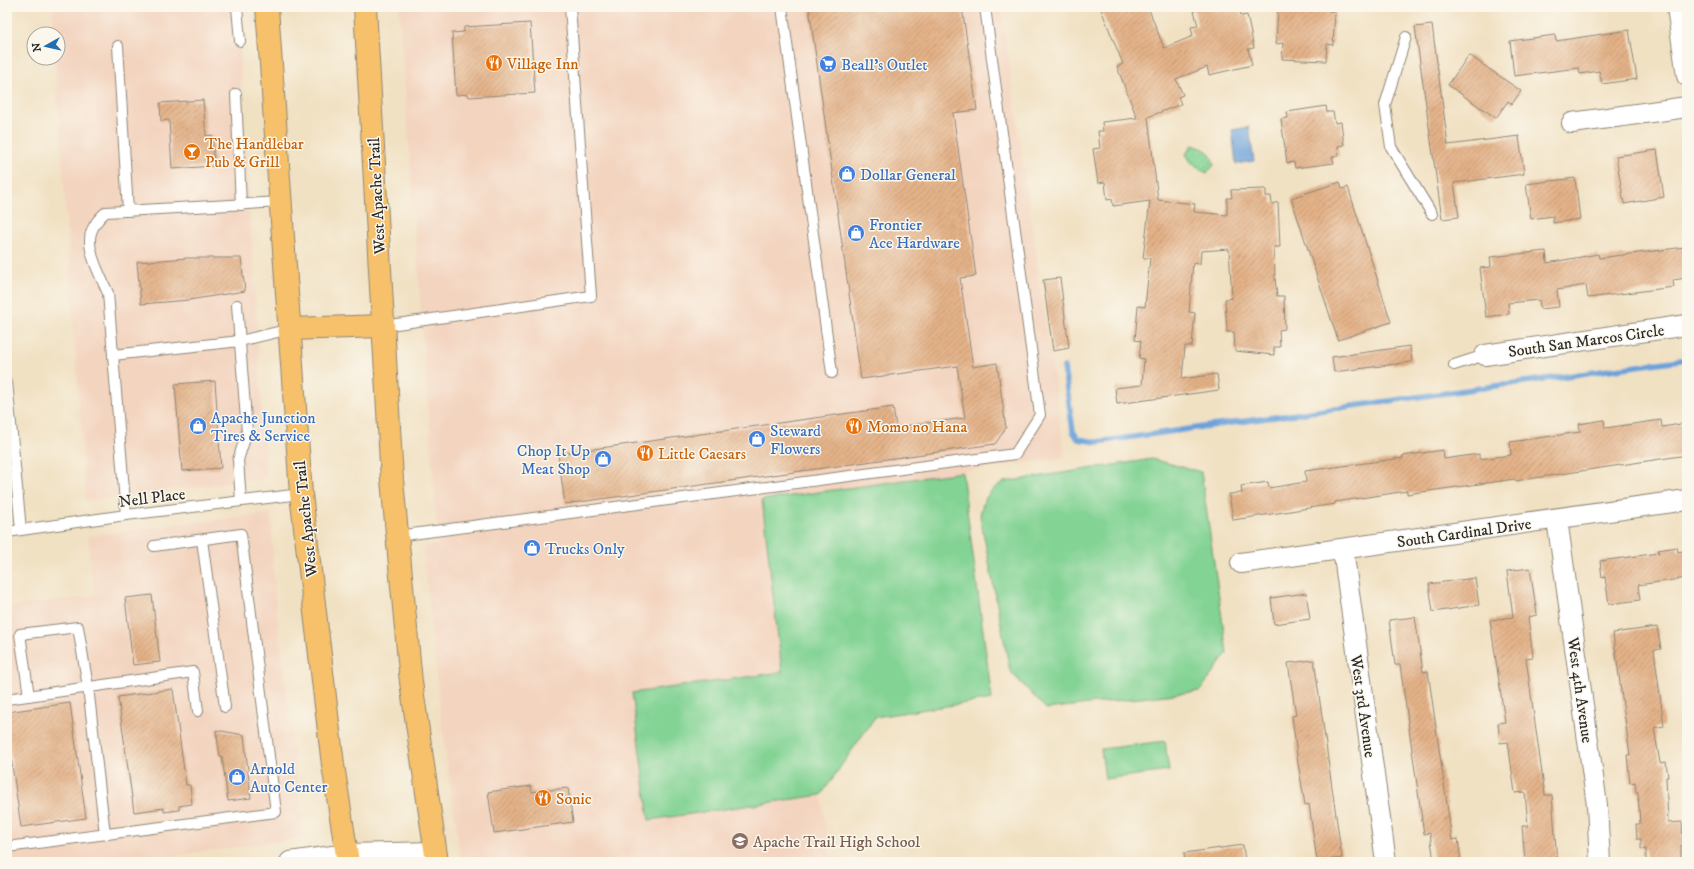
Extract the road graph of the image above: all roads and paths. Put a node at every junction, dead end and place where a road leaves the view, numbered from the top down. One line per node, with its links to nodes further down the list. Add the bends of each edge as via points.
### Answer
1 (238, 7): 9 (lane)
2 (267, 7): 15 (main road, West Apache Trail)
3 (365, 7): 21 (main road, West Apache Trail)
4 (570, 7): 21 (lane, via 591,296)
5 (782, 7): 27 (lane)
6 (985, 7): 36 (lane, via 1040,415 1015,454)
7 (1677, 7): 11 (street)
8 (1406, 37): 18 (lane, via 1385,105 1391,147)
9 (240, 41)
10 (118, 46): 17 (lane)
11 (1687, 76)
12 (236, 94): 16 (lane)
13 (1687, 107): 14 (street)
14 (1572, 123)
15 (281, 202): 16 (lane); 22 (main road, West Apache Trail)
16 (241, 205): 17 (lane)
17 (128, 211): 24 (lane, via 106,212 91,231 90,239 95,263 108,293)
18 (1432, 214)
19 (237, 305): 23 (lane)
20 (1687, 325): 25 (street, South San Marcos Circle)
21 (383, 326): 22 (main road); 36 (main road, West Apache Trail, via 389,448)
22 (290, 329): 23 (lane); 29 (main road, West Apache Trail)
23 (240, 341): 24 (lane); 31 (lane, via 247,432 238,460)
24 (113, 355): 32 (lane)
25 (1485, 355): 26 (lane)
26 (1454, 365)
27 (832, 373)
28 (7, 382): 34 (lane)
29 (301, 494): 31 (lane, Nell Place); 49 (main road, West Apache Trail, via 333,765)
30 (1687, 500): 33 (street, South Cardinal Drive)
31 (241, 501): 32 (lane, Nell Place)
32 (126, 515): 34 (lane, Nell Place)
33 (1557, 519): 39 (street, South Cardinal Drive); 52 (street, West 4th Avenue, via 1597,805)
34 (21, 530): 35 (lane, Nell Place)
35 (7, 532)
36 (397, 536): 48 (main road, West Apache Trail, via 411,682)
37 (202, 540): 38 (lane); 44 (lane); 46 (lane, via 241,534 276,812)
38 (154, 546)
39 (1343, 549): 40 (street, South Cardinal Drive); 51 (street, West 3rd Avenue)
40 (1241, 563)
41 (88, 687): 42 (lane); 42 (lane, via 78,627 20,634); 45 (lane, via 193,672); 46 (lane)
42 (29, 696): 43 (lane)
43 (7, 699)
44 (225, 707)
45 (198, 711)
46 (105, 834): 47 (lane)
47 (7, 847)
48 (436, 857): 49 (street)
49 (347, 858): 50 (street)
50 (290, 862)
51 (1386, 862)
52 (1600, 862)

